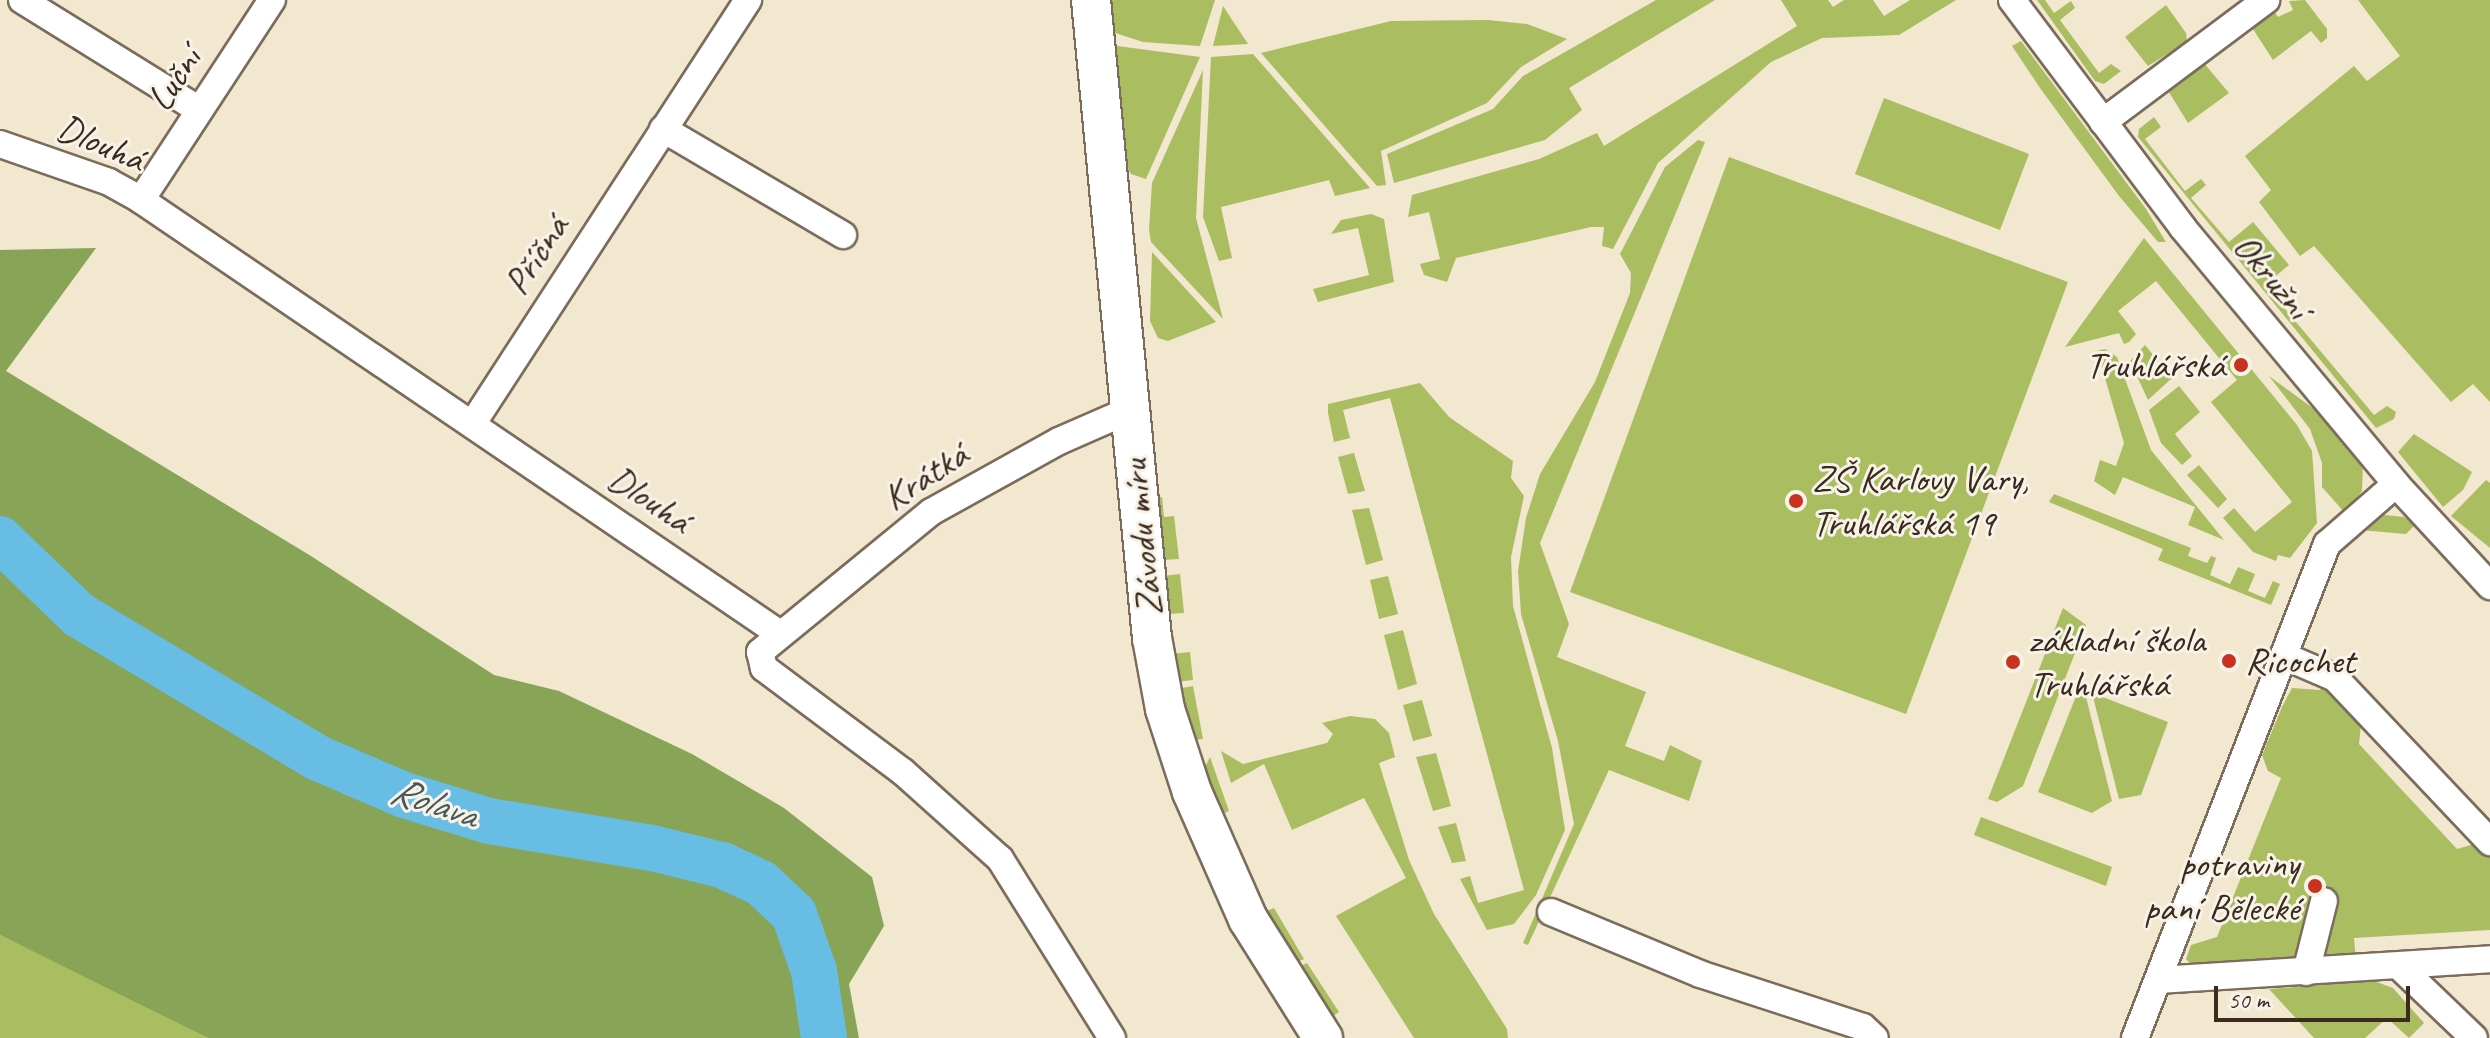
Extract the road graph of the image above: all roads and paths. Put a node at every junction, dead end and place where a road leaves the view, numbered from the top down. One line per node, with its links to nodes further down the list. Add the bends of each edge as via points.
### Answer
1 (22, 0): 7 (street)
2 (272, 0): 7 (street, Luční)
3 (748, 0): 9 (street, Příčná)
4 (1091, 0): 13 (main road, Závodu míru)
5 (2012, 0): 8 (street, Okružní)
6 (2266, 0): 8 (street)
7 (198, 109): 11 (street, Luční)
8 (2103, 122): 15 (street, Okružní, via 2183,228)
9 (663, 129): 12 (street); 14 (street, Příčná)
10 (0, 144): 11 (street, Dlouhá, via 109,182)
11 (141, 200): 14 (street, Dlouhá)
12 (843, 235)
13 (1130, 410): 17 (street, Krátká, via 1059,441 931,512); 27 (main road, Závodu míru, via 1152,638 1173,737 1248,919)
14 (473, 423): 17 (street, Dlouhá)
15 (2396, 484): 16 (street, Okružní); 18 (street, via 2327,544)
16 (2490, 586)
17 (780, 634): 26 (street, via 760,652 764,668 903,772 1000,859)
18 (2284, 656): 19 (street, via 2335,678); 25 (street)
19 (2490, 842)
20 (2324, 901): 24 (street)
21 (1551, 912): 28 (street, via 1700,974 1863,1027)
22 (2490, 959): 23 (street)
23 (2401, 968): 24 (street); 30 (street)
24 (2306, 972): 25 (street)
25 (2159, 980): 29 (street)
26 (1112, 1038)
27 (1323, 1038)
28 (1875, 1038)
29 (2135, 1038)
30 (2474, 1038)

